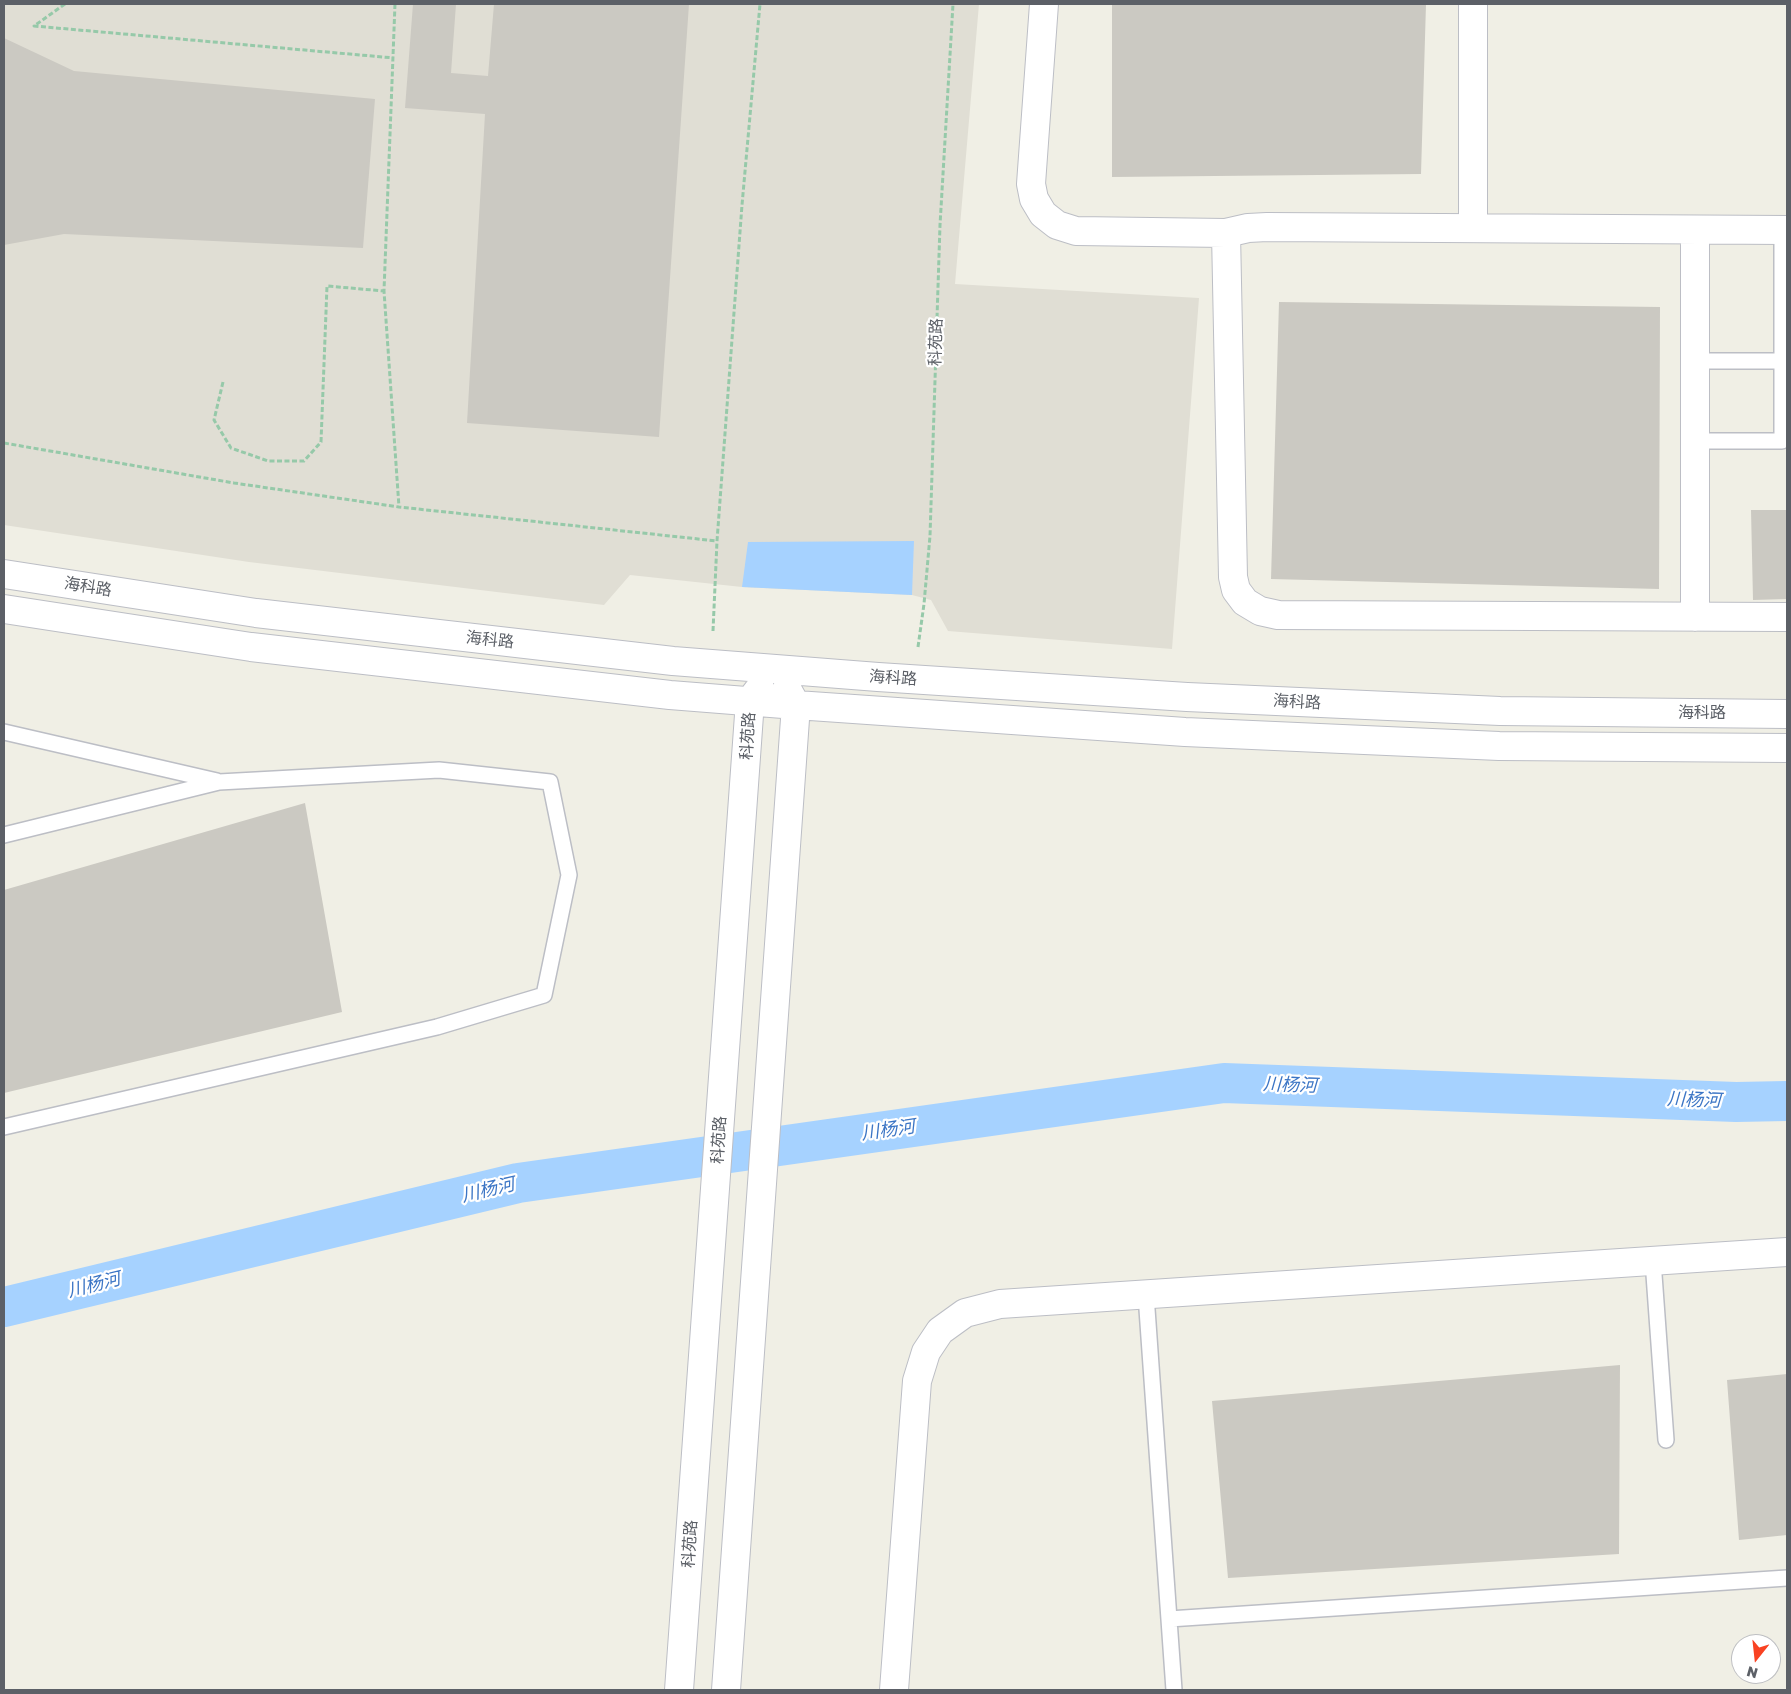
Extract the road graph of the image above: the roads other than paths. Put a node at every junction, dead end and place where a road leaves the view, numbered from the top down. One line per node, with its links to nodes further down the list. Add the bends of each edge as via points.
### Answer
1 (1044, 4): 6 (street, via 1031,184 1034,199 1043,214 1057,225 1076,230)
2 (1474, 4): 3 (street)
3 (1473, 228): 4 (street); 6 (street, via 1267,227)
4 (1695, 230): 5 (street); 7 (street)
5 (1785, 230): 8 (lane)
6 (1226, 233): 12 (street, via 1233,577 1236,590 1245,602 1260,611 1278,615)
7 (1695, 361): 8 (lane); 9 (street)
8 (1782, 361): 9 (lane, via 1782,441)
9 (1695, 441): 12 (street)
10 (4, 574): 14 (street, 海科路, via 256,613)
11 (4, 609): 15 (street, via 251,647)
12 (1695, 617): 13 (street)
13 (1787, 617)
14 (774, 668): 15 (street, 科苑路); 16 (street); 17 (street, 海科路, via 1187,697 1500,712)
15 (750, 702): 16 (street); 29 (street, 科苑路)
16 (796, 705): 19 (street, via 1185,732 1470,745); 30 (street)
17 (1787, 714)
18 (4, 732): 20 (lane)
19 (1787, 748)
20 (219, 782): 21 (lane); 22 (lane, via 439,770 550,782 569,875 544,995 437,1027)
21 (4, 835)
22 (4, 1126)
23 (1787, 1252): 24 (street)
24 (1653, 1261): 25 (street); 26 (lane)
25 (1146, 1295): 28 (lane); 31 (street, via 1000,1304 965,1313 940,1330 926,1352 917,1381)
26 (1666, 1440)
27 (1787, 1578): 28 (lane)
28 (1169, 1619): 32 (lane)
29 (679, 1690)
30 (726, 1690)
31 (894, 1690)
32 (1174, 1690)

